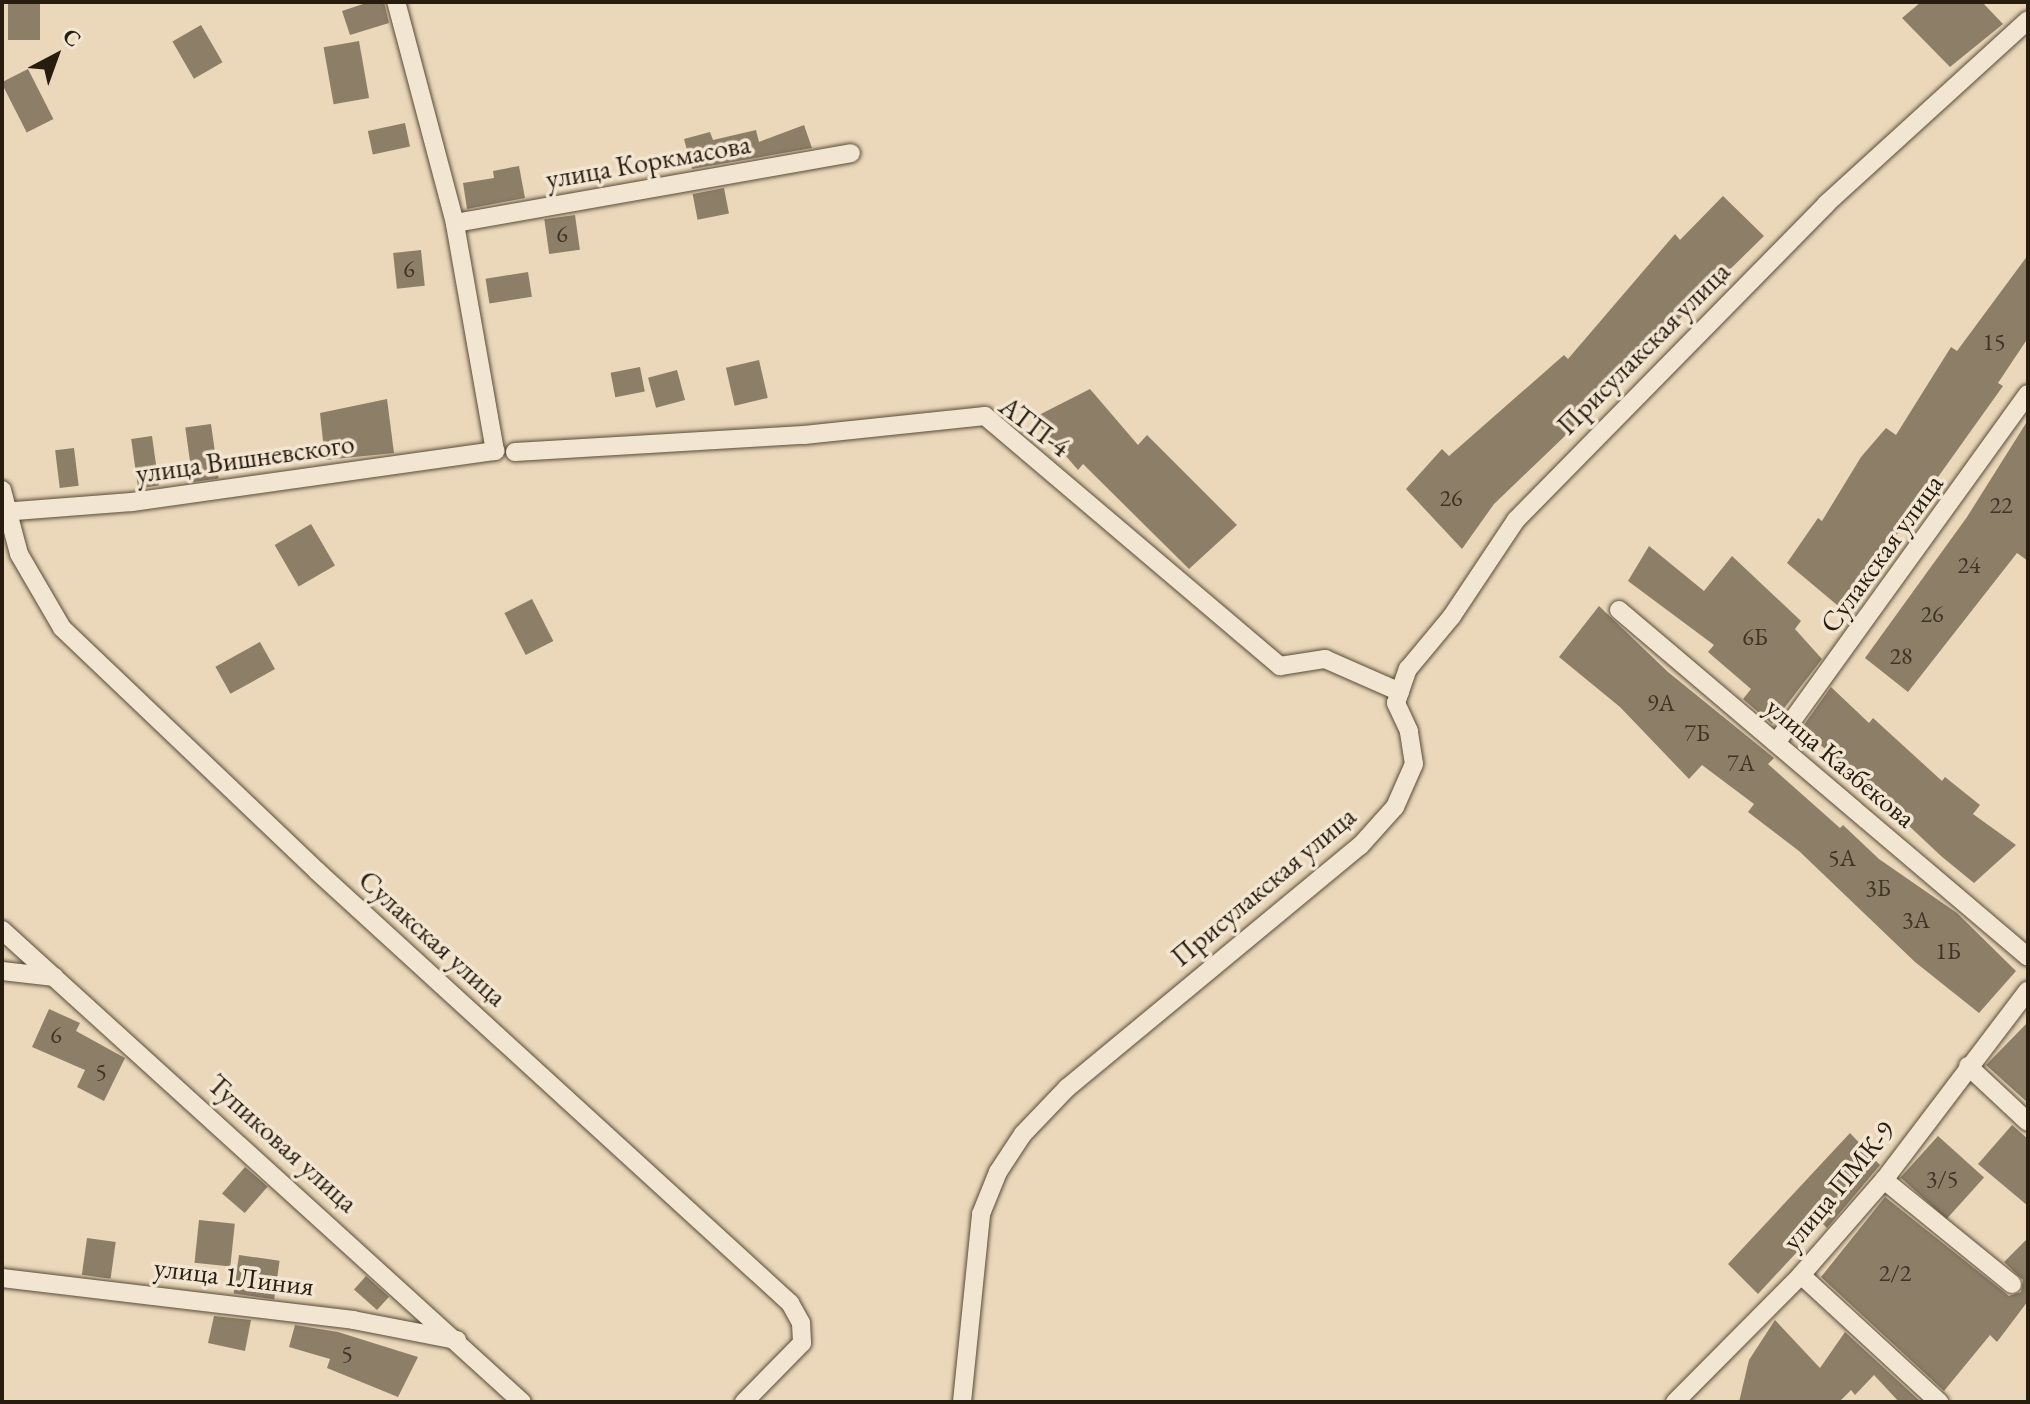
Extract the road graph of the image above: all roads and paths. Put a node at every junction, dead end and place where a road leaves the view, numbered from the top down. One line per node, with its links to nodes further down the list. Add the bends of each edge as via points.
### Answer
1 (396, 2): 4 (street)
2 (2028, 20): 10 (street, Присулакская улица, via 1826,204 1516,520 1452,616 1408,669)
3 (851, 153): 4 (street, улица Коркмасова)
4 (455, 223): 8 (street, улица Вишневского, via 495,451 132,502)
5 (2028, 394): 11 (street, Сулакская улица)
6 (515, 452): 10 (street, АТП-4, via 804,435 985,416 1280,666 1325,659)
7 (2, 490): 8 (street, Сулакская улица)
8 (4, 512): 25 (street, Сулакская улица, via 19,554 62,628 317,871 790,1303 801,1323 802,1343)
9 (1619, 610): 11 (street, улица Казбекова)
10 (1400, 692): 26 (street, Присулакская улица, via 1396,703 1409,731 1414,764 1395,807 1360,846 1067,1088 1023,1134 998,1172 981,1214)
11 (1776, 743): 13 (street, улица Казбекова)
12 (2, 930): 15 (street, Тупиковая улица)
13 (2028, 957)
14 (2, 971): 15 (street)
15 (55, 977): 23 (street, Тупиковая улица)
16 (2028, 990): 17 (street, улица ПМК-9)
17 (1968, 1066): 18 (street); 19 (street, улица ПМК-9)
18 (2028, 1122)
19 (1884, 1180): 20 (street, улица ПМК-9); 22 (street)
20 (1801, 1275): 27 (street, улица ПМК-9); 28 (street)
21 (2, 1278): 23 (street, улица 1Линия, via 338,1318)
22 (2012, 1284)
23 (457, 1340): 24 (street, Тупиковая улица)
24 (522, 1402)
25 (744, 1402)
26 (962, 1402)
27 (1675, 1402)
28 (1939, 1402)

